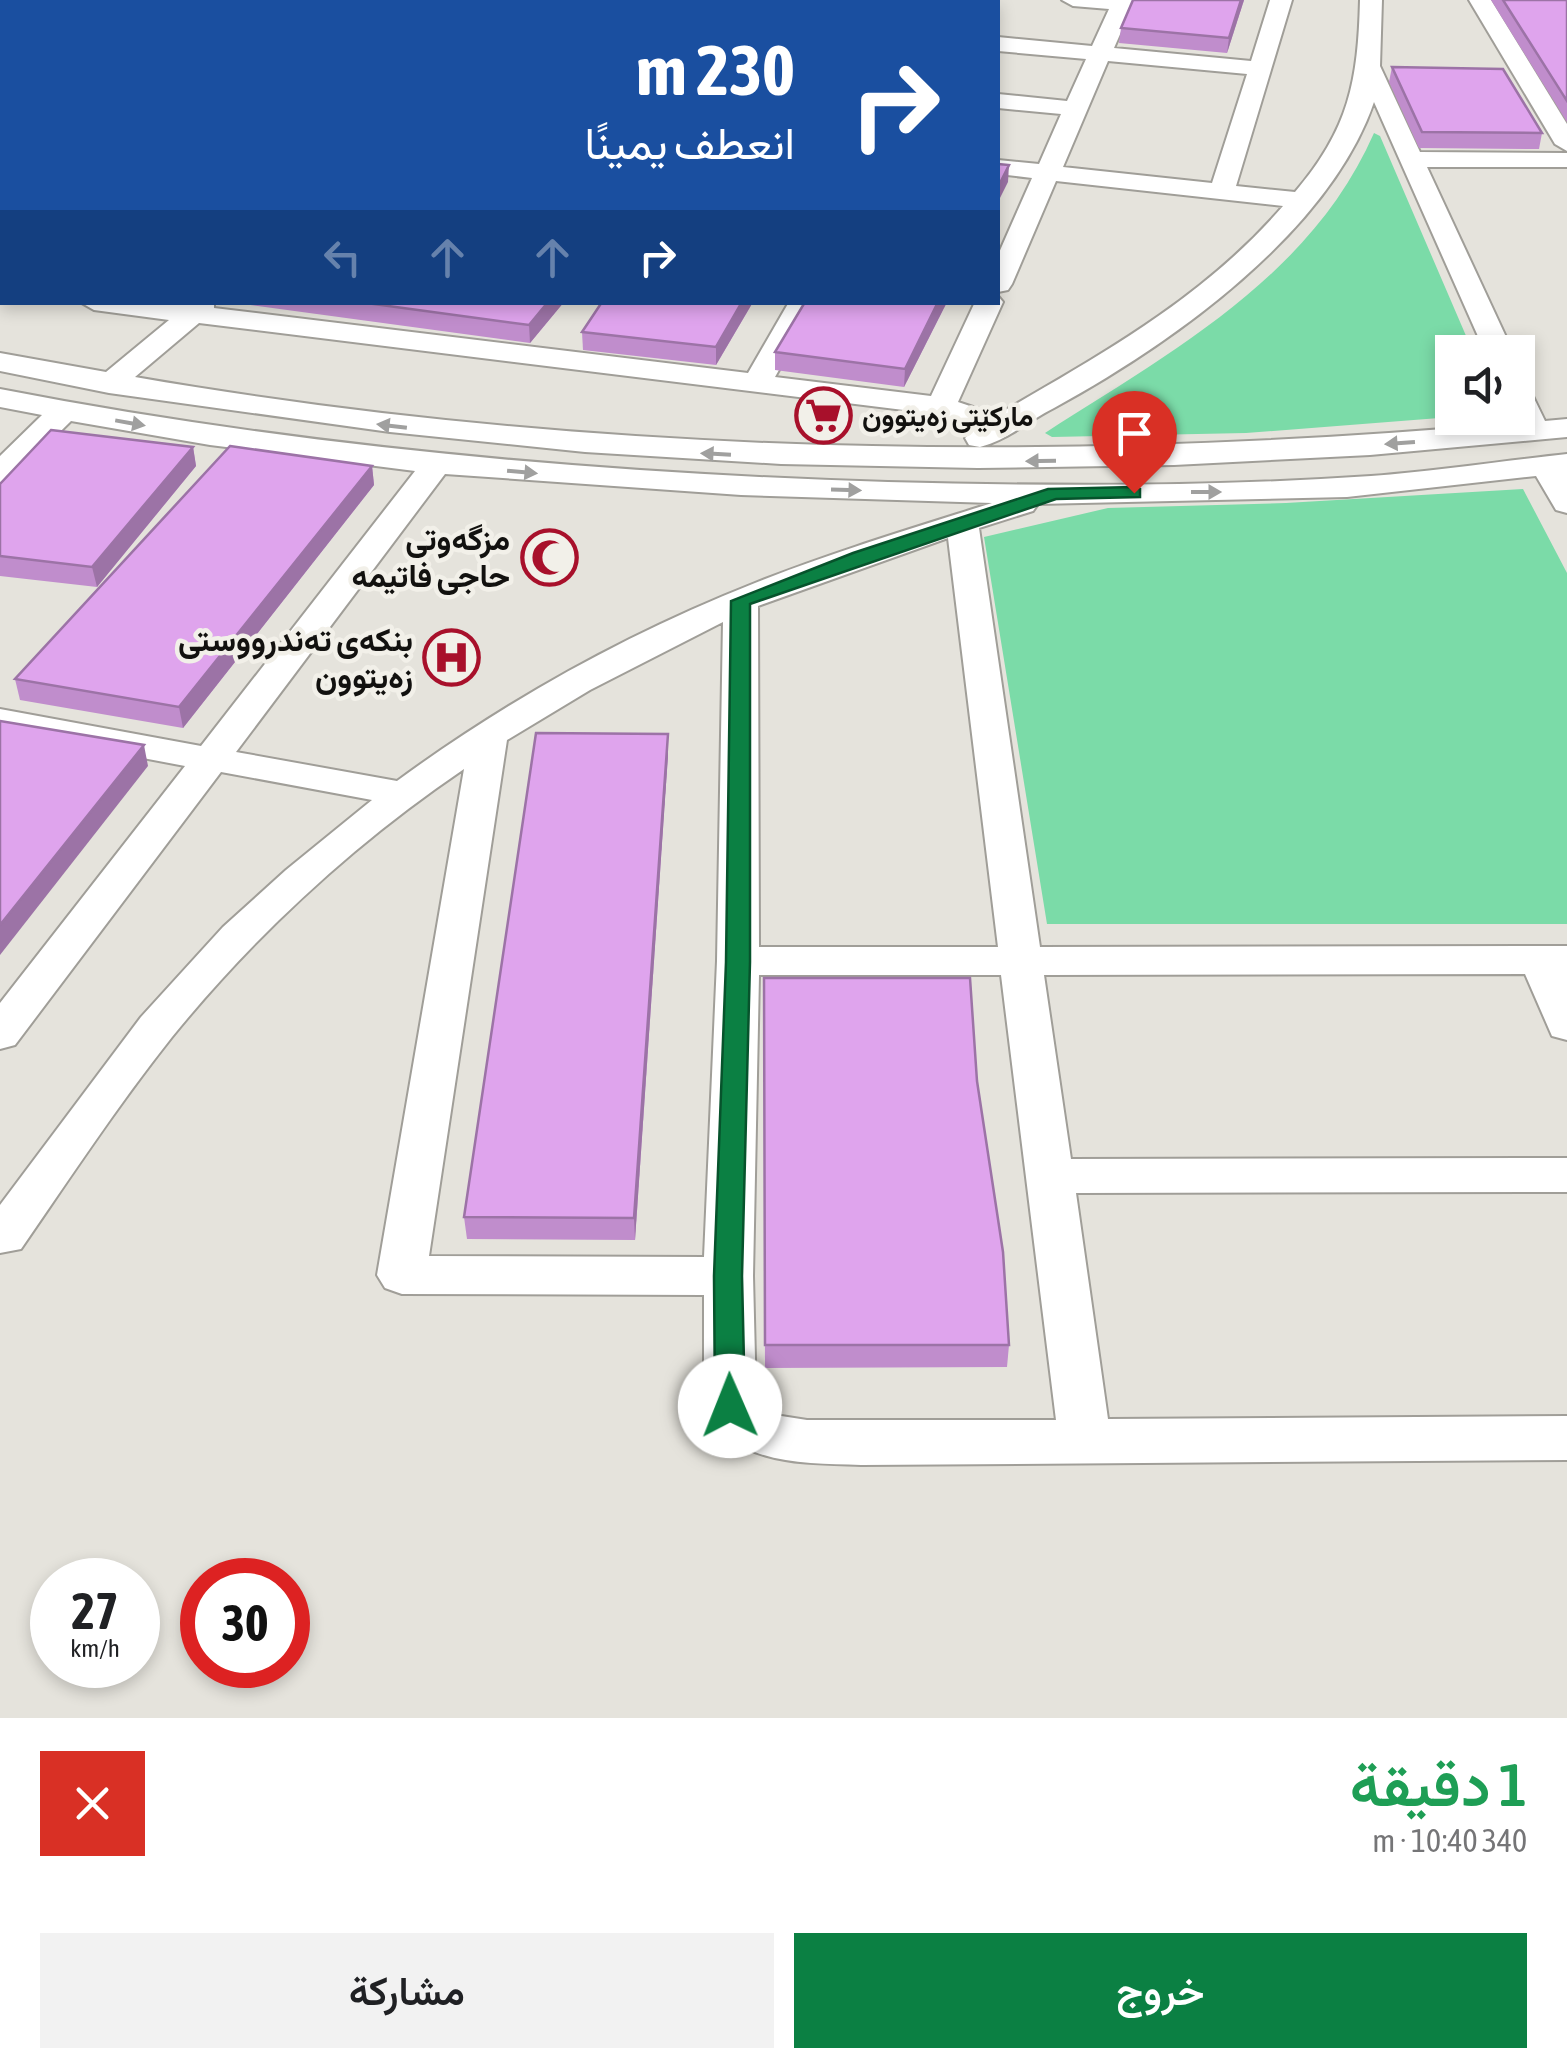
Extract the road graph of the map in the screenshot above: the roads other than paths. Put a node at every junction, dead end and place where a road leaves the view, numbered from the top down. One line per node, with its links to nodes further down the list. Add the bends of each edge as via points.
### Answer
1 (1073, 0): 5 (street)
2 (1281, 0): 9 (street)
3 (1372, 0): 8 (street)
4 (1480, 0): 12 (street)
5 (1123, 2): 7 (street)
6 (1000, 44): 7 (street)
7 (1102, 53): 9 (street); 11 (street)
8 (1370, 68): 13 (street); 18 (street, via 1358,113)
9 (1262, 69): 17 (street)
10 (1000, 101): 11 (street)
11 (1078, 109): 16 (street)
12 (1567, 144)
13 (1411, 159): 14 (street); 25 (street)
14 (1567, 160)
15 (1000, 167): 16 (street)
16 (1050, 172): 17 (street); 19 (street)
17 (1222, 190): 18 (street)
18 (1302, 201): 33 (street, via 1171,321)
19 (1000, 280)
20 (139, 305): 23 (street)
21 (801, 305): 29 (street)
22 (988, 305): 31 (street)
23 (199, 309): 27 (street); 28 (street)
24 (585, 332): 27 (street)
25 (1491, 335)
26 (0, 362): 28 (street)
27 (563, 362): 29 (street)
28 (109, 384): 39 (street, one-way to 28, via 592,446 361,422)
29 (756, 386): 31 (street)
30 (0, 398): 32 (street)
31 (940, 406): 33 (street)
32 (64, 412): 37 (street, one-way to 37); 43 (street)
33 (1000, 426): 39 (street)
34 (1567, 428): 35 (street)
35 (1535, 431)
36 (1489, 435): 38 (street, one-way to 38)
37 (240, 441): 41 (street); 42 (street)
38 (1330, 449): 39 (street, one-way to 39); 44 (street)
39 (948, 460)
40 (1557, 464): 44 (street); 46 (street)
41 (436, 466): 45 (street, one-way to 45, via 722,486); 51 (street)
42 (213, 470)
43 (0, 473)
44 (1351, 487): 45 (street, one-way to 44)
45 (1054, 493): 47 (street)
46 (1567, 503)
47 (962, 524): 48 (street); 53 (street)
48 (740, 601): 50 (street, via 557,692); 55 (street)
49 (4, 704): 51 (street)
50 (489, 734): 52 (street); 61 (street, via 402,1275)
51 (210, 759): 52 (street); 57 (street)
52 (402, 794): 60 (street, via 262,913 180,1000)
53 (1020, 960): 54 (street); 55 (street); 59 (street)
54 (1554, 960): 56 (street)
55 (738, 962): 61 (street)
56 (1567, 1026)
57 (0, 1034)
58 (1567, 1175): 59 (street)
59 (1049, 1176): 63 (street)
60 (4, 1236)
61 (728, 1276): 63 (street, via 730,1406 753,1430 861,1444)
62 (1567, 1438): 63 (street)
63 (1085, 1440)

